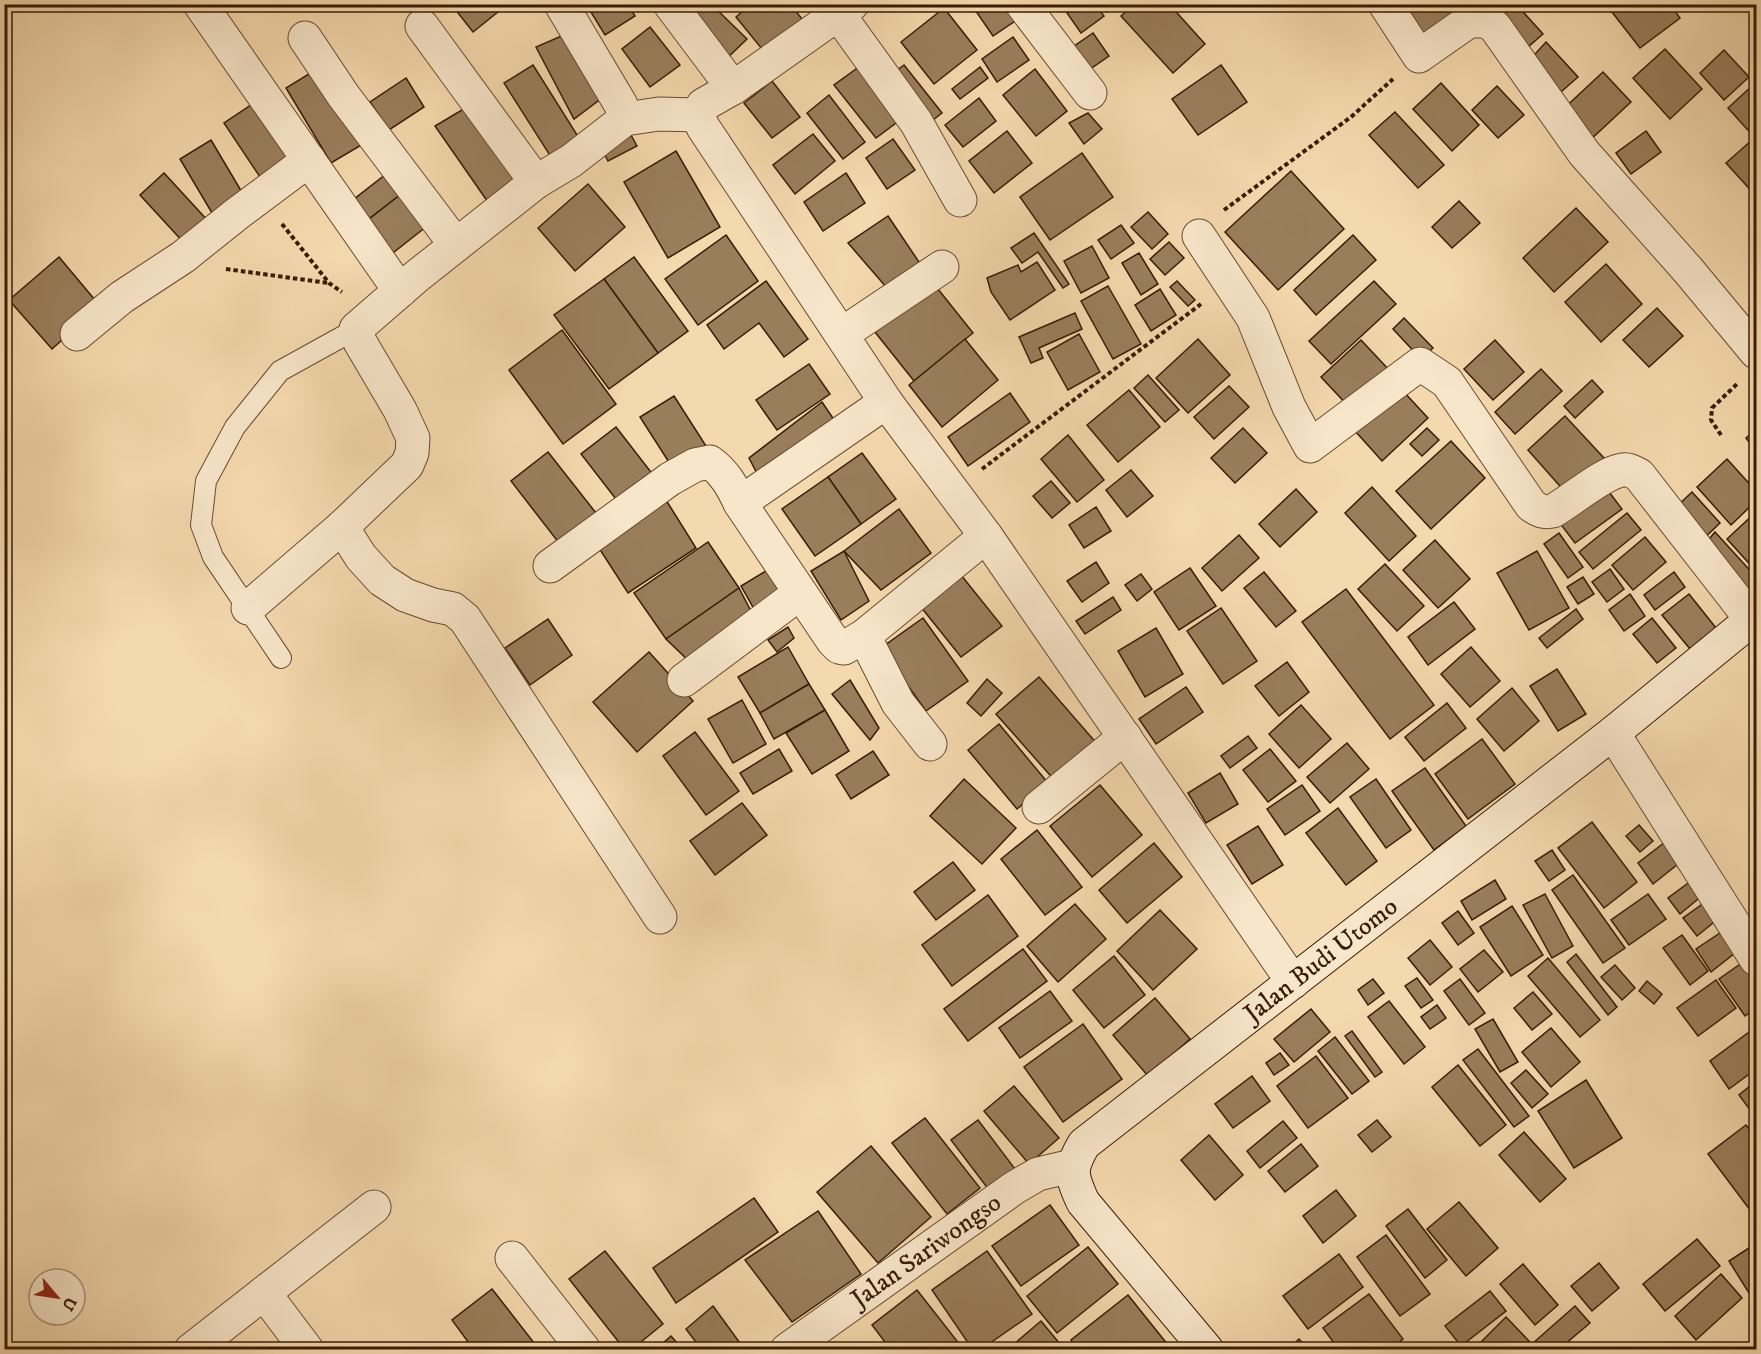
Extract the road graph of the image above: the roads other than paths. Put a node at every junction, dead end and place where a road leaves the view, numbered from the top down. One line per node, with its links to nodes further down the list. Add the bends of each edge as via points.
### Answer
1 (200, 4): 13 (street)
2 (561, 4): 12 (street, via 621,105)
3 (670, 4): 9 (street)
4 (1022, 4): 10 (street)
5 (1385, 4): 23 (street, via 1419,56 1469,21 1486,21 1495,27 1584,153 1688,270)
6 (840, 8): 9 (street); 15 (street, via 916,122)
7 (422, 26): 14 (street)
8 (305, 39): 17 (street)
9 (733, 88): 11 (street, via 703,105)
10 (1090, 93)
11 (698, 115): 12 (street, via 659,114); 22 (street)
12 (625, 119): 14 (street)
13 (309, 160): 19 (street); 21 (street)
14 (536, 182): 17 (street)
15 (960, 200)
16 (1199, 236): 31 (street, via 1253,318 1289,408 1310,446 1420,364 1447,382 1531,505 1546,513 1553,511 1609,475 1631,470)
17 (456, 245): 19 (street)
18 (942, 267): 22 (street)
19 (400, 291): 20 (street)
20 (366, 321): 26 (street, via 360,342 400,410 413,438 412,453 407,465); 30 (lane, via 280,370 235,427 206,481 201,525 213,557)
21 (77, 334)
22 (842, 334): 24 (street)
23 (1749, 366)
24 (886, 402): 25 (street); 27 (street)
25 (740, 503): 28 (street, via 721,470 710,462 695,465); 29 (street)
26 (342, 527): 30 (street); 39 (street, via 382,580 405,595 453,609 465,619)
27 (986, 536): 32 (street); 36 (street)
28 (550, 566)
29 (800, 593): 32 (street, via 839,647); 34 (street)
30 (248, 608): 33 (lane)
31 (1754, 618): 35 (street, Jalan Budi Utomo)
32 (864, 636): 37 (street, via 898,703)
33 (281, 658)
34 (684, 680)
35 (1613, 733): 40 (street); 41 (street, Jalan Budi Utomo)
36 (1125, 737): 38 (street); 41 (street)
37 (930, 744)
38 (1039, 807)
39 (660, 917)
40 (1756, 959)
41 (1293, 981): 42 (street, Jalan Budi Utomo, via 1084,1144)
42 (1072, 1166): 49 (street, Jalan Sariwongso, via 1038,1174 1014,1188); 50 (street, via 1083,1202)
43 (374, 1207): 45 (street)
44 (512, 1258): 48 (street)
45 (264, 1293): 46 (street); 47 (street)
46 (191, 1350)
47 (307, 1350)
48 (584, 1350)
49 (787, 1350)
50 (1207, 1350)

